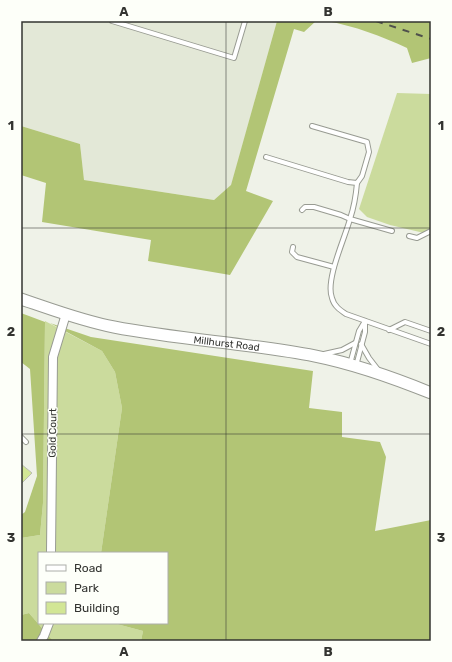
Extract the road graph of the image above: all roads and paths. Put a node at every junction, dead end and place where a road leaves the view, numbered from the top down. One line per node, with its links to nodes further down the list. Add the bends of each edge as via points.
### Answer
1 (112, 21): 2 (lane, via 234,58)
2 (245, 21)
3 (312, 126): 5 (lane, via 367,142 369,152 362,176)
4 (266, 157): 5 (lane, via 348,182)
5 (357, 182): 7 (lane)
6 (302, 210): 7 (lane, via 305,207 314,207)
7 (350, 219): 8 (lane); 12 (lane)
8 (392, 231)
9 (431, 231): 10 (lane, via 417,238)
10 (409, 236)
11 (293, 247): 12 (lane, via 292,252 296,257)
12 (334, 267): 15 (lane, via 330,287 331,298 346,314)
13 (21, 299): 14 (street, Millhurst Road)
14 (66, 314): 21 (street, Millhurst Road, via 113,327); 27 (street, Gold Court, via 53,357)
15 (366, 321): 16 (lane); 18 (lane); 19 (lane)
16 (389, 330): 17 (lane, via 405,322); 20 (lane)
17 (431, 331)
18 (355, 343): 21 (lane, via 342,350); 22 (lane)
19 (361, 344): 22 (lane); 23 (lane)
20 (431, 344)
21 (316, 356): 22 (street, Millhurst Road)
22 (352, 365): 23 (street, Millhurst Road)
23 (381, 374): 24 (street, Millhurst Road)
24 (431, 393)
25 (21, 436): 26 (lane)
26 (26, 442)
27 (51, 552)
28 (49, 624): 29 (street)
29 (41, 641)

